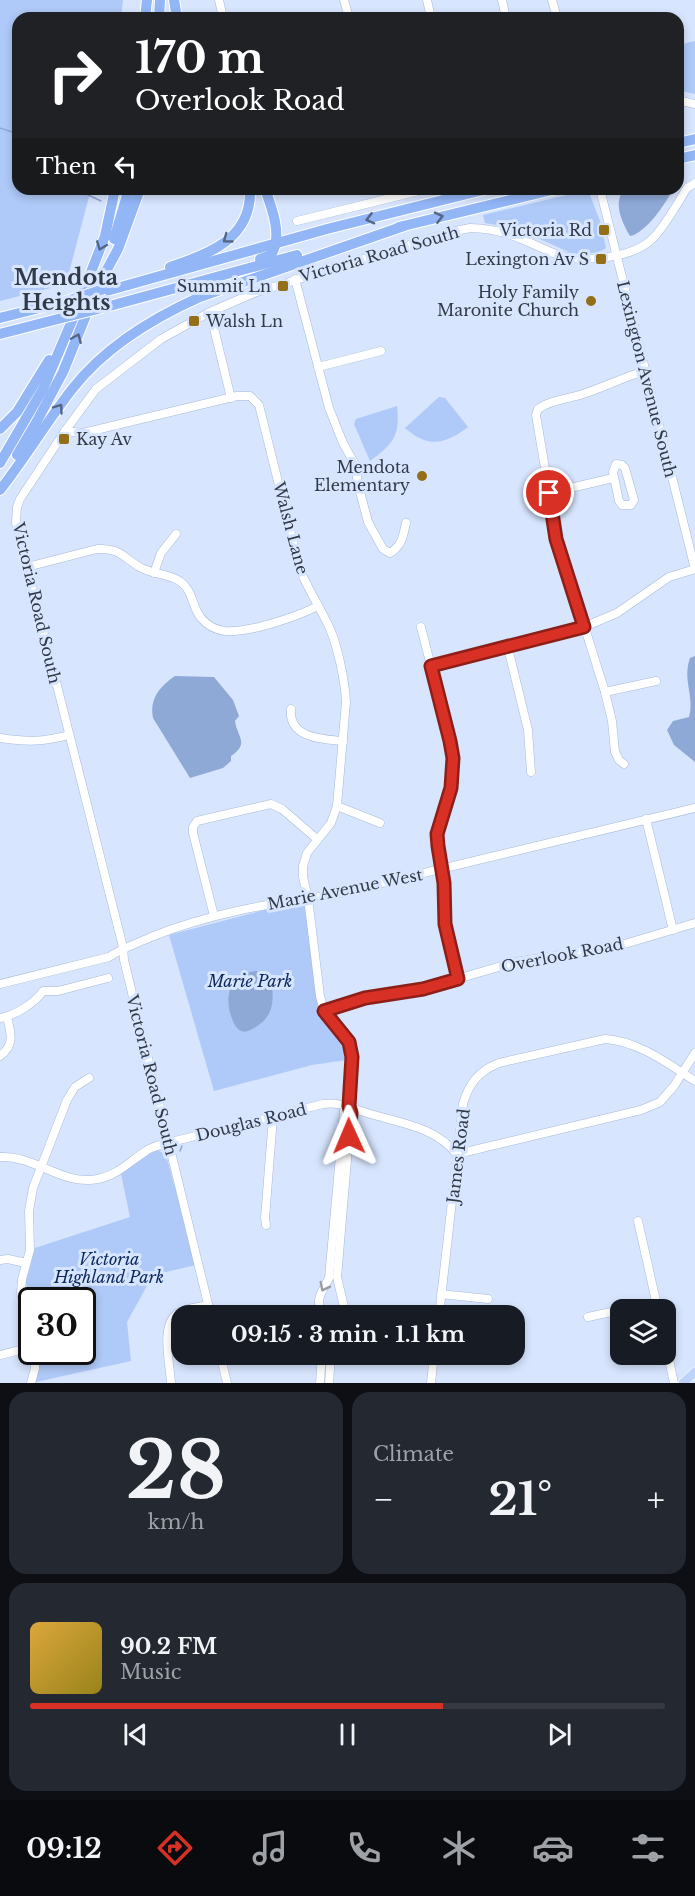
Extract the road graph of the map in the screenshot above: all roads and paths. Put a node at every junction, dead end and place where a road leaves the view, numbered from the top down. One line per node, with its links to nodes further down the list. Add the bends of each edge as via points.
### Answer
1 (114, 195): 20 (highway, one-way to 20, via 105,236)
2 (127, 195): 15 (highway)
3 (138, 195): 15 (highway, via 118,249)
4 (250, 195): 18 (highway, one-way to 18, via 247,216 233,236 202,256)
5 (267, 195): 13 (highway)
6 (403, 195): 11 (street)
7 (465, 195): 13 (highway, one-way to 13)
8 (531, 195): 12 (highway, one-way to 8)
9 (601, 195): 14 (street, Lexington Avenue South)
10 (682, 195): 14 (street, Victoria Road South, via 651,241)
11 (297, 221)
12 (404, 226): 17 (highway); 32 (highway, one-way to 12, via 74,386 136,331 200,297)
13 (277, 244): 17 (highway, via 267,257); 18 (highway)
14 (616, 255): 16 (street, Victoria Road South, via 572,258 556,255 507,232 470,228); 25 (street, Lexington Avenue South)
15 (105, 271): 31 (highway, one-way to 15, via 63,372)
16 (295, 279): 19 (street, Victoria Road South); 24 (street)
17 (180, 287): 22 (highway, bridge)
18 (104, 290): 21 (highway, bridge)
19 (210, 312): 26 (street); 28 (street, Victoria Road South, via 161,339 96,389)
20 (74, 316): 27 (highway, via 17,412); 29 (highway, via 43,389)
21 (0, 318)
22 (0, 334)
23 (381, 351): 24 (street)
24 (318, 367): 34 (street, via 328,408 357,468 368,522 383,549 390,553 398,548)
25 (645, 371): 33 (street, via 538,409); 37 (street, Lexington Avenue South)
26 (231, 398): 28 (street, via 83,433); 39 (street, Walsh Lane, via 250,396 259,405 300,570)
27 (0, 429)
28 (65, 431): 36 (street, Victoria Road South, via 17,507 16,523)
29 (0, 463)
30 (613, 478): 30 (street, via 619,501 631,505 634,500 626,468 616,464); 33 (street)
31 (0, 482)
32 (0, 490)
33 (549, 493): 41 (street, via 556,539)
34 (406, 523)
35 (176, 534): 38 (street, via 161,553)
36 (27, 567): 38 (street, via 106,549 121,552); 47 (street, Victoria Road South)
37 (695, 569): 41 (street, via 669,577 617,612)
38 (154, 573): 39 (street, via 183,583 200,617 223,631 297,616)
39 (318, 606): 49 (street, Walsh Lane, via 331,630 346,688)
40 (422, 627): 43 (street)
41 (584, 627): 42 (street); 45 (street)
42 (508, 648): 43 (street); 51 (street, via 528,730)
43 (431, 666): 57 (street, via 453,758 449,798 437,834)
44 (656, 681): 45 (street)
45 (605, 692): 50 (street, via 615,752)
46 (291, 709): 49 (street, via 294,726 303,733)
47 (69, 735): 48 (street, via 31,742); 62 (street, Victoria Road South)
48 (0, 738)
49 (343, 741): 52 (street, Walsh Lane)
50 (624, 764)
51 (531, 772)
52 (337, 806): 55 (street); 56 (street, Walsh Lane)
53 (695, 808): 54 (street, Marie Avenue West)
54 (646, 819): 57 (street, Marie Avenue West); 61 (street)
55 (380, 823)
56 (317, 839): 58 (street, Walsh Lane, via 303,866); 59 (street, via 271,804 197,821 193,833)
57 (442, 869): 58 (street, Marie Avenue West); 65 (street, via 445,924)
58 (308, 898): 59 (street, Marie Avenue West); 68 (street, Walsh Lane)
59 (214, 916): 62 (street, Marie Avenue West)
60 (695, 923): 61 (street, Overlook Road)
61 (673, 930): 65 (street, Overlook Road, via 618,946 516,962)
62 (123, 947): 63 (street, Marie Avenue West, via 109,957); 77 (street, Victoria Road South)
63 (39, 975): 66 (street, Marie Avenue West); 67 (street)
64 (108, 978): 67 (street, via 58,992)
65 (458, 979): 68 (street, Overlook Road, via 365,998)
66 (0, 984)
67 (43, 991): 69 (street, via 38,998)
68 (324, 1011): 75 (street, via 349,1042)
69 (3, 1017): 71 (street, via 12,1038 8,1050)
70 (695, 1053): 72 (street)
71 (0, 1056)
72 (682, 1073): 74 (street); 78 (street, via 660,1102 641,1110); 78 (street, James Road, via 633,1044 618,1040 590,1041 499,1063 475,1078 467,1090)
73 (89, 1078): 80 (street, via 75,1087 67,1100)
74 (695, 1081)
75 (349, 1106): 76 (street, Douglas Road, via 323,1104); 78 (street, Douglas Road, via 424,1129); 90 (street, one-way to 90, via 344,1111 329,1278); 91 (street, via 337,1277)
76 (273, 1117): 77 (street, Douglas Road); 82 (street)
77 (169, 1143): 80 (street, Douglas Road, via 147,1149 117,1172 98,1179 77,1179); 89 (street, Victoria Road South)
78 (457, 1155): 86 (street, James Road)
79 (0, 1158): 80 (street, Douglas Road, via 14,1156)
80 (41, 1167): 84 (street, via 29,1211 30,1250)
81 (638, 1221): 88 (street)
82 (266, 1225)
83 (0, 1260): 84 (street)
84 (26, 1263): 85 (street)
85 (21, 1287)
86 (441, 1294): 87 (street); 92 (street, James Road)
87 (488, 1299)
88 (655, 1299)
89 (208, 1305)
90 (318, 1305)
91 (344, 1305)
92 (440, 1305)
93 (610, 1312): 94 (street)
94 (588, 1317)
95 (171, 1319): 106 (street, via 167,1329)
96 (18, 1350): 97 (street)
97 (0, 1355)
98 (35, 1365): 105 (street)
99 (223, 1365): 107 (street)
100 (321, 1365): 108 (street)
101 (331, 1365): 109 (street)
102 (433, 1365): 110 (street)
103 (670, 1365): 111 (street)
104 (695, 1372): 112 (main road)
105 (31, 1383)
106 (171, 1383)
107 (227, 1383)
108 (320, 1383)
109 (329, 1383)
110 (431, 1383)
111 (674, 1383)
112 (683, 1383)

